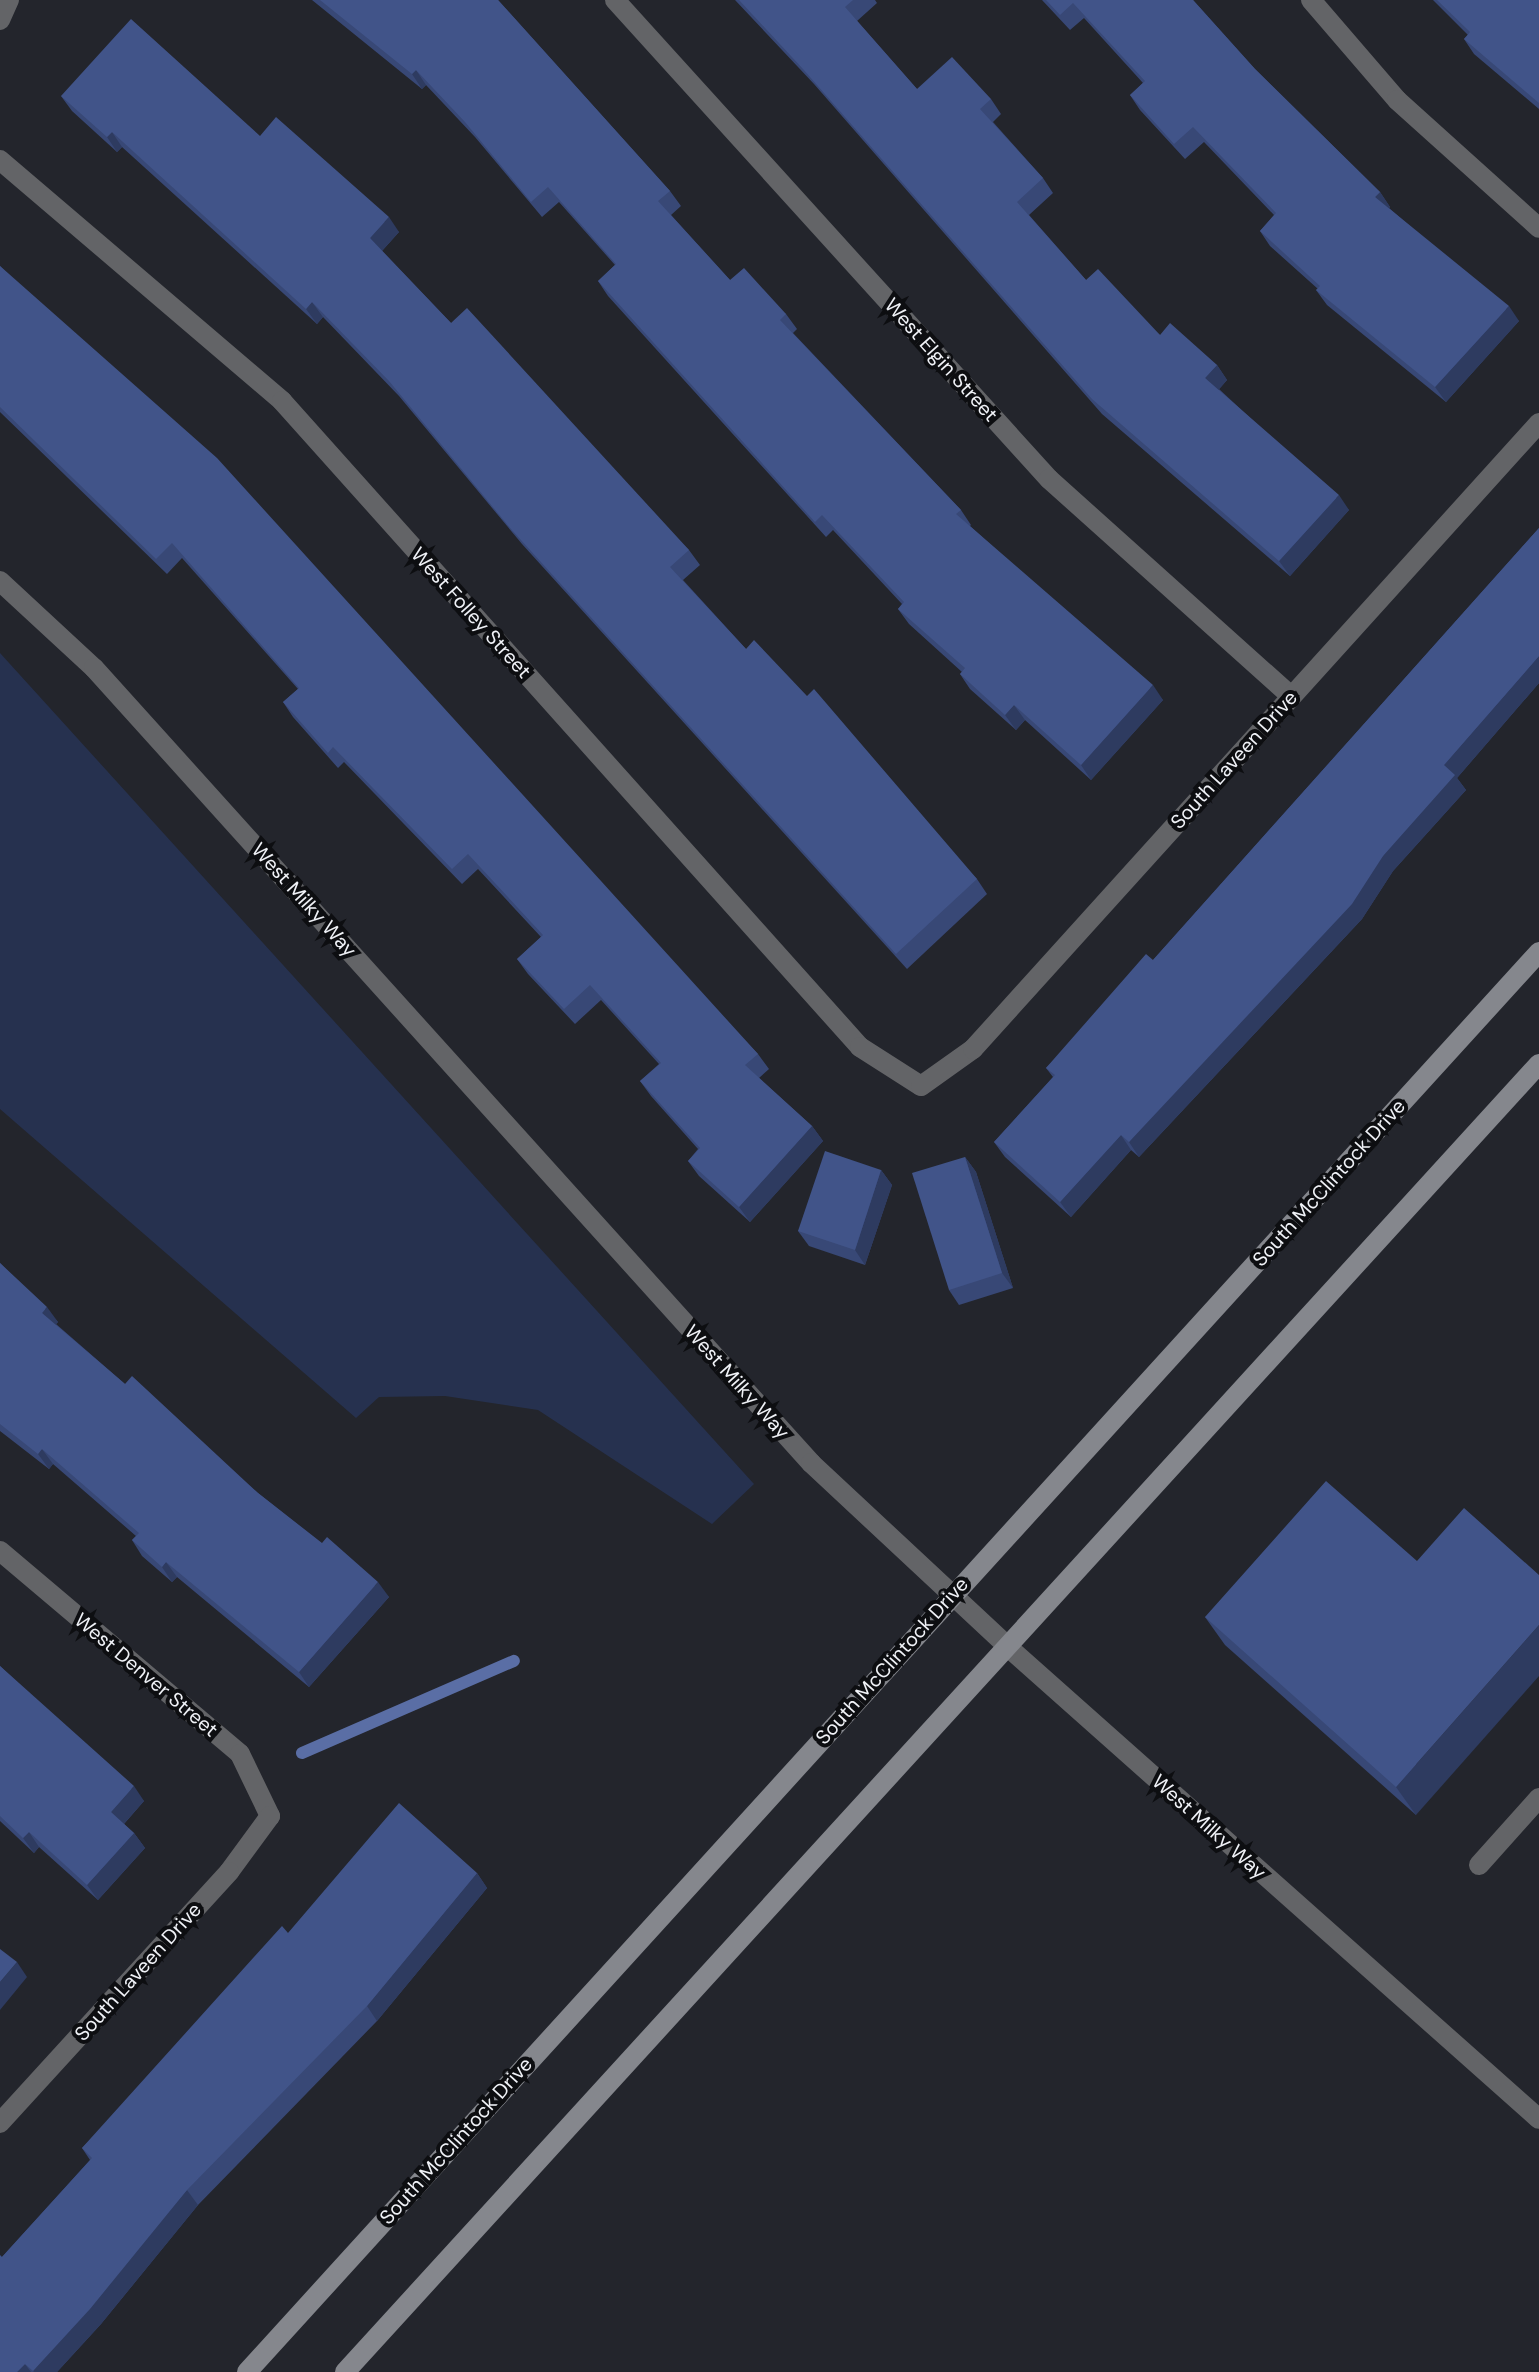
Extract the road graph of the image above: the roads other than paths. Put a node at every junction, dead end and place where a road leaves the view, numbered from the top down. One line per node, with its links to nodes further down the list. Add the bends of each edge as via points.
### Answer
1 (9, 0): 4 (street)
2 (615, 0): 9 (street, West Elgin Street, via 1049,479)
3 (1311, 0): 6 (street, via 1397,100)
4 (0, 20)
5 (0, 160): 12 (street, West Folley Street, via 282,401 860,1047)
6 (1539, 228)
7 (1539, 423): 9 (street, South Laveen Drive)
8 (0, 581): 14 (street, West Milky Way, via 94,668 802,1452)
9 (1291, 696): 12 (street, South Laveen Drive, via 973,1049)
10 (1539, 952): 14 (main road, South McClintock Drive)
11 (1539, 1064): 15 (main road)
12 (921, 1086)
13 (0, 1551): 17 (street, West Denver Street, via 240,1754)
14 (951, 1595): 15 (street, West Milky Way); 21 (main road, South McClintock Drive)
15 (1008, 1647): 19 (street, West Milky Way); 22 (main road)
16 (1539, 1798): 18 (street)
17 (270, 1816): 20 (street, South Laveen Drive, via 229,1872)
18 (1479, 1865)
19 (1539, 2119)
20 (0, 2123)
21 (247, 2372)
22 (345, 2372)

